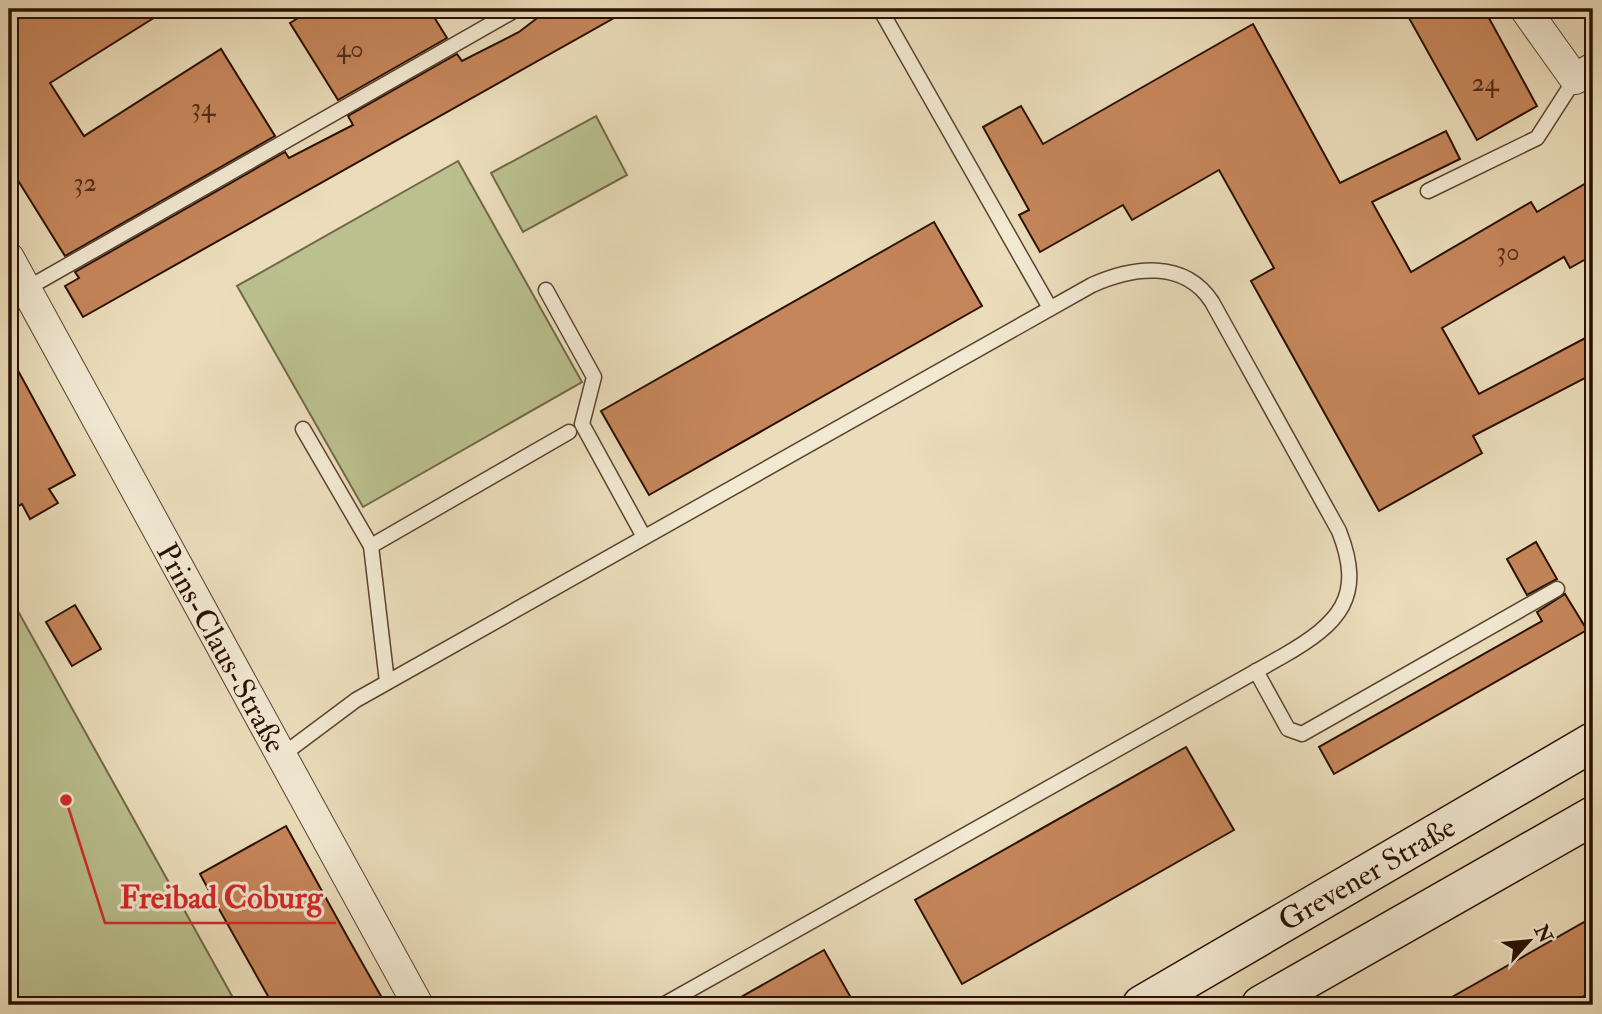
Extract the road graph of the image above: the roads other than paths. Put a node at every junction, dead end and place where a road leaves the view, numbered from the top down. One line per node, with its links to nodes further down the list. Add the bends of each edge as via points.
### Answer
1 (517, 9): 7 (lane)
2 (880, 9): 9 (lane)
3 (1525, 9): 4 (street)
4 (1584, 74): 5 (lane, via 1537,138)
5 (1428, 191)
6 (9, 258): 7 (street, Prins-Claus-Straße)
7 (26, 289): 18 (street, Prins-Claus-Straße)
8 (546, 290): 12 (lane, via 549,310 594,377 582,424)
9 (1050, 308): 12 (lane); 15 (lane, via 1112,276 1145,269 1188,280 1205,293 1219,314 1333,518 1350,569 1345,604 1329,626)
10 (303, 429): 13 (lane, via 336,473)
11 (569, 432): 13 (lane)
12 (644, 537): 16 (lane)
13 (371, 546): 16 (lane)
14 (1557, 589): 15 (lane, via 1302,734 1288,729)
15 (1256, 671): 21 (lane)
16 (387, 682): 18 (lane, via 346,706)
17 (1593, 742): 22 (main road, Grevener Straße)
18 (281, 756): 20 (street, Prins-Claus-Straße)
19 (1593, 816): 23 (main road, Grevener Straße)
20 (418, 1005)
21 (663, 1005)
22 (1142, 1005)
23 (1261, 1005)

